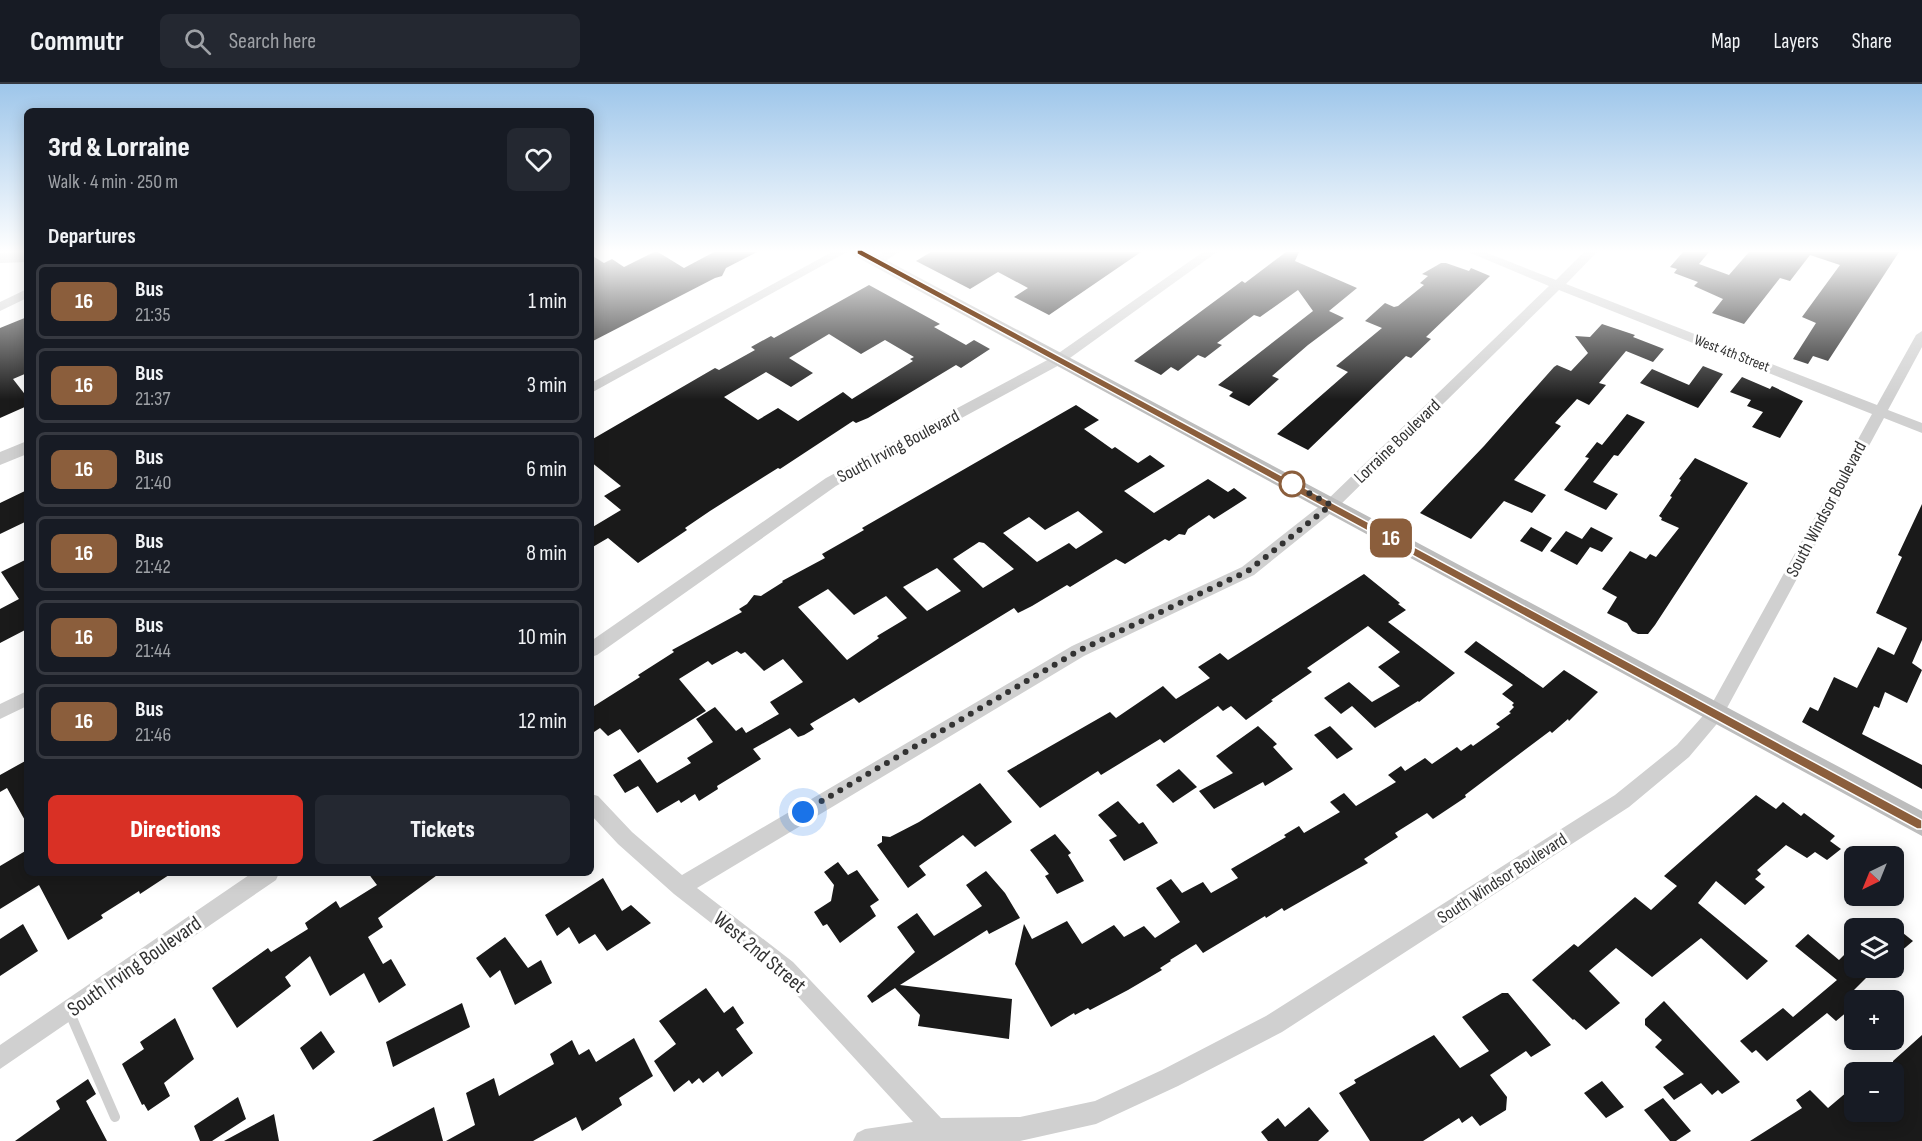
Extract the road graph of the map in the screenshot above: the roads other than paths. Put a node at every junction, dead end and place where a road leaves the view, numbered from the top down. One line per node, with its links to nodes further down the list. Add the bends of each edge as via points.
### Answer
1 (751, 301): 8 (street)
2 (951, 301): 7 (main road)
3 (1141, 301): 7 (street, South Irving Boulevard)
4 (1541, 301): 13 (street, Lorraine Boulevard)
5 (1600, 301): 9 (street, West 4th Street)
6 (1922, 335): 9 (street, South Windsor Boulevard)
7 (1058, 360): 13 (main road); 14 (street, South Irving Boulevard, via 831,482)
8 (594, 387)
9 (1879, 411): 10 (street, West 4th Street); 17 (street, South Windsor Boulevard)
10 (1922, 428)
11 (24, 448): 12 (street)
12 (0, 459)
13 (1331, 505): 17 (main road); 21 (street, Lorraine Boulevard, via 1248,571 1068,657)
14 (594, 648)
15 (24, 700): 16 (street)
16 (0, 712)
17 (1715, 714): 19 (main road); 25 (street, South Windsor Boulevard, via 1683,751 1622,801 1274,1024 1096,1112 1020,1129)
18 (594, 805): 21 (street, West 2nd Street)
19 (1922, 824)
20 (265, 876): 22 (street, South Irving Boulevard)
21 (681, 887): 25 (street, West 2nd Street, via 786,969 889,1077)
22 (69, 1011): 23 (street, South Irving Boulevard); 24 (lane)
23 (0, 1058)
24 (115, 1117)
25 (938, 1135): 26 (street, South Windsor Boulevard)
26 (865, 1141)

